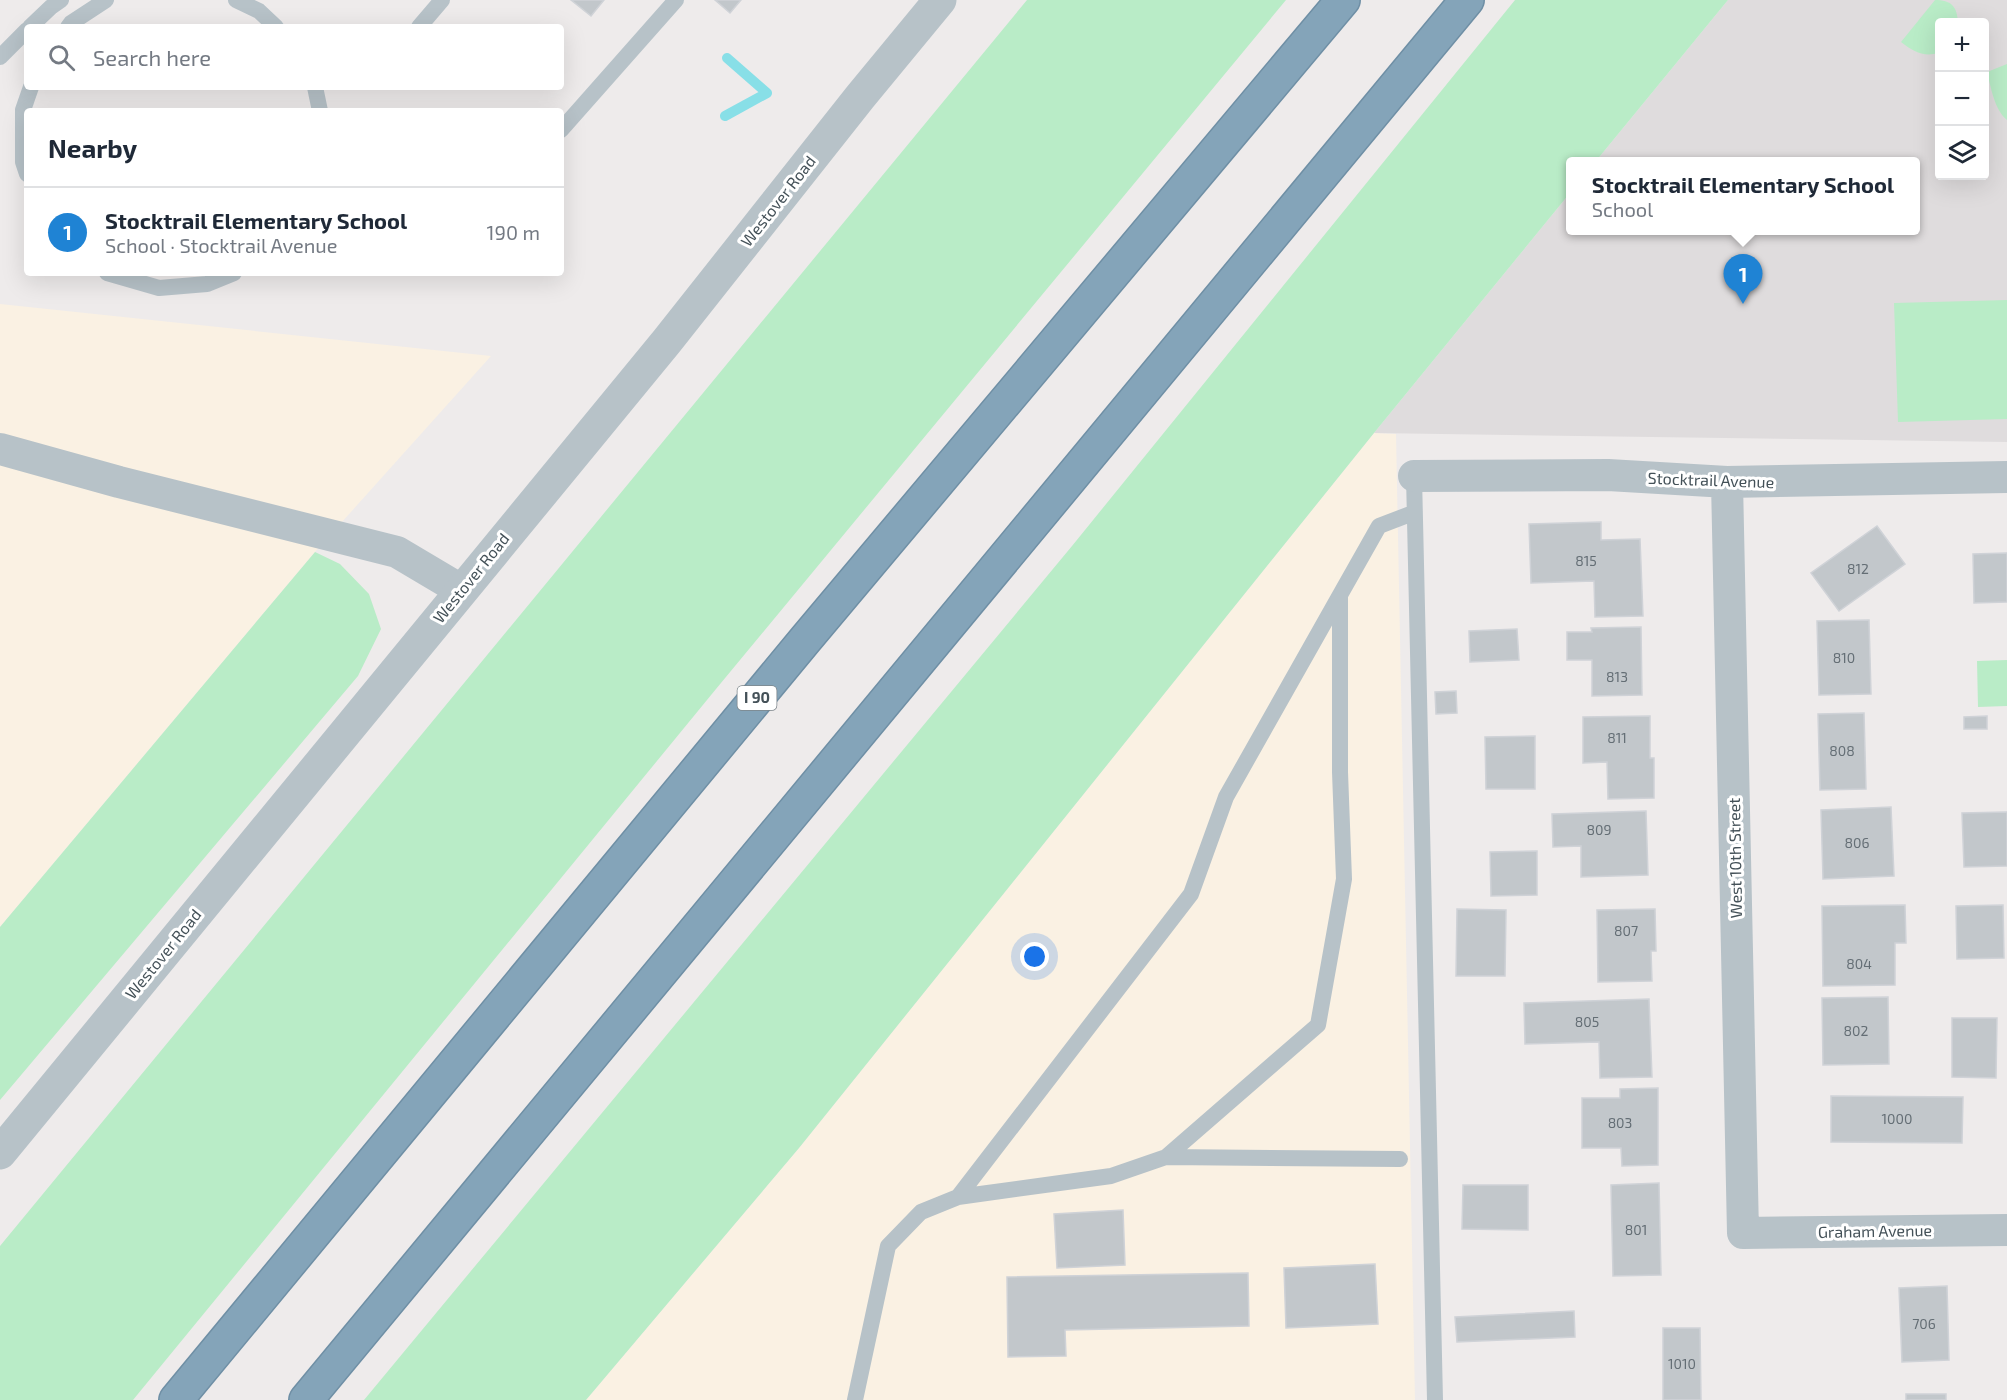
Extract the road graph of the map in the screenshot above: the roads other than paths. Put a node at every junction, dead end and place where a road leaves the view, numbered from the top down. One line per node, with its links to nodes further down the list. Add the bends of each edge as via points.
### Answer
1 (61, 0): 9 (lane)
2 (106, 0): 10 (lane)
3 (236, 0): 11 (lane, via 259,11)
4 (442, 0): 12 (lane)
5 (676, 0): 20 (lane)
6 (940, 0): 29 (street, Westover Road)
7 (1343, 0): 37 (highway, I 90)
8 (1467, 0): 38 (highway)
9 (33, 24)
10 (70, 24)
11 (273, 24)
12 (422, 24)
13 (24, 33): 14 (lane)
14 (0, 57)
15 (30, 90): 18 (lane)
16 (320, 90): 19 (lane)
17 (24, 108): 21 (lane)
18 (24, 108)
19 (320, 108)
20 (564, 127)
21 (24, 165)
22 (117, 276): 23 (lane, via 159,288 207,284)
23 (227, 276)
24 (0, 449): 29 (street, via 397,552)
25 (1414, 476): 27 (street, Stocktrail Avenue, via 1608,476); 28 (lane)
26 (2007, 477): 27 (street, Stocktrail Avenue)
27 (1727, 482): 36 (street, West 10th Street)
28 (1413, 513): 30 (lane, via 1379,526); 40 (lane)
29 (461, 590): 31 (street, Westover Road)
30 (1340, 595): 32 (lane, via 1344,879 1318,1025); 34 (lane, via 1226,797 1191,894)
31 (0, 1154)
32 (1166, 1157): 33 (lane); 34 (lane, via 1111,1176)
33 (1400, 1158)
34 (958, 1197): 39 (lane, via 921,1212 888,1246)
35 (2007, 1230): 36 (street, Graham Avenue)
36 (1743, 1233)
37 (176, 1400)
38 (306, 1400)
39 (855, 1400)
40 (1435, 1400)

